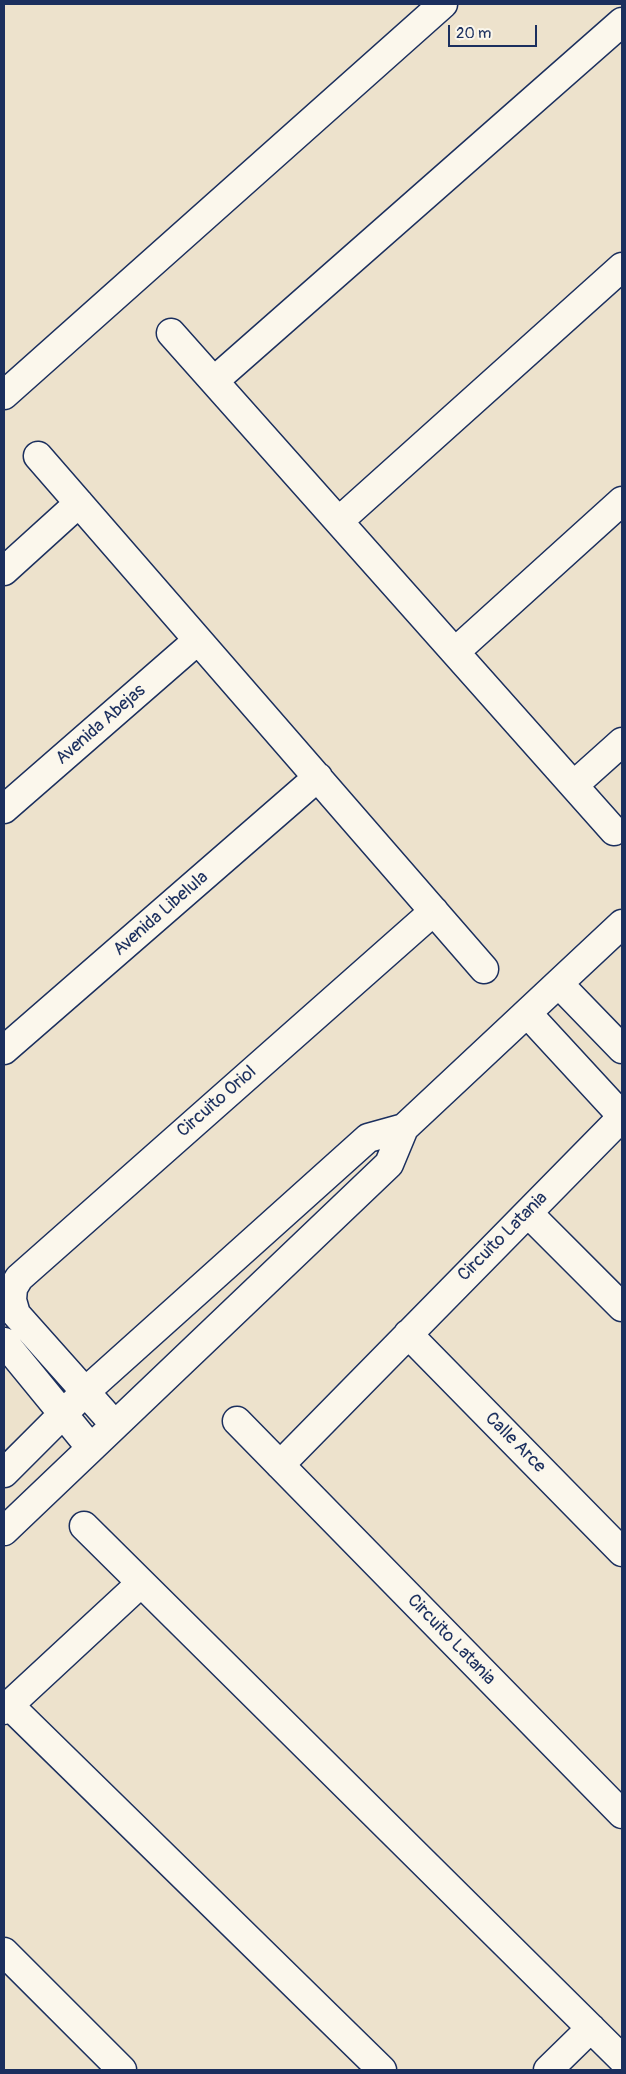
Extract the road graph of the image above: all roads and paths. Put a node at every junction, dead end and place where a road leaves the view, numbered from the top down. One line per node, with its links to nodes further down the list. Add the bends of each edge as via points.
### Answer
1 (443, 4): 6 (street)
2 (622, 22): 5 (street)
3 (622, 267): 10 (street)
4 (171, 333): 5 (street)
5 (214, 381): 10 (street)
6 (4, 395)
7 (38, 456): 9 (street)
8 (622, 502): 13 (street)
9 (79, 503): 11 (street); 12 (street)
10 (339, 521): 13 (street)
11 (4, 571)
12 (198, 640): 15 (street); 17 (street, Avenida Abejas)
13 (455, 652): 16 (street)
14 (622, 742): 16 (street)
15 (318, 777): 19 (street); 25 (street, Avenida Libelula)
16 (574, 786): 18 (street)
17 (4, 809)
18 (614, 831)
19 (434, 911): 21 (street); 29 (street, Circuito Oriol, via 33,1264 18,1278)
20 (622, 924): 22 (street)
21 (484, 969)
22 (558, 984): 23 (street); 24 (street)
23 (527, 1013): 26 (street, Circuito Latania); 27 (street)
24 (622, 1049)
25 (4, 1050)
26 (622, 1116): 28 (street, Circuito Latania)
27 (404, 1128): 33 (street, via 368,1138); 36 (street, via 389,1164)
28 (528, 1213): 30 (street); 31 (street, Circuito Latania)
29 (8, 1302): 33 (street, Circuito Oriol)
30 (622, 1307)
31 (408, 1334): 38 (street, Circuito Latania); 42 (street, Calle Arce)
32 (4, 1342): 34 (street)
33 (85, 1392): 34 (street); 36 (street, Circuito Oriol)
34 (62, 1413): 37 (street); 39 (street)
35 (237, 1421): 38 (street, Circuito Latania)
36 (114, 1424): 37 (street)
37 (90, 1447): 41 (street)
38 (280, 1465): 45 (street, Circuito Latania)
39 (4, 1473)
40 (84, 1526): 43 (street)
41 (4, 1531)
42 (622, 1552)
43 (141, 1582): 44 (street); 47 (street)
44 (6, 1707): 50 (street)
45 (622, 1814)
46 (4, 1952): 49 (street)
47 (591, 2028): 48 (street); 51 (street)
48 (622, 2059)
49 (122, 2070)
50 (382, 2070)
51 (548, 2070)

